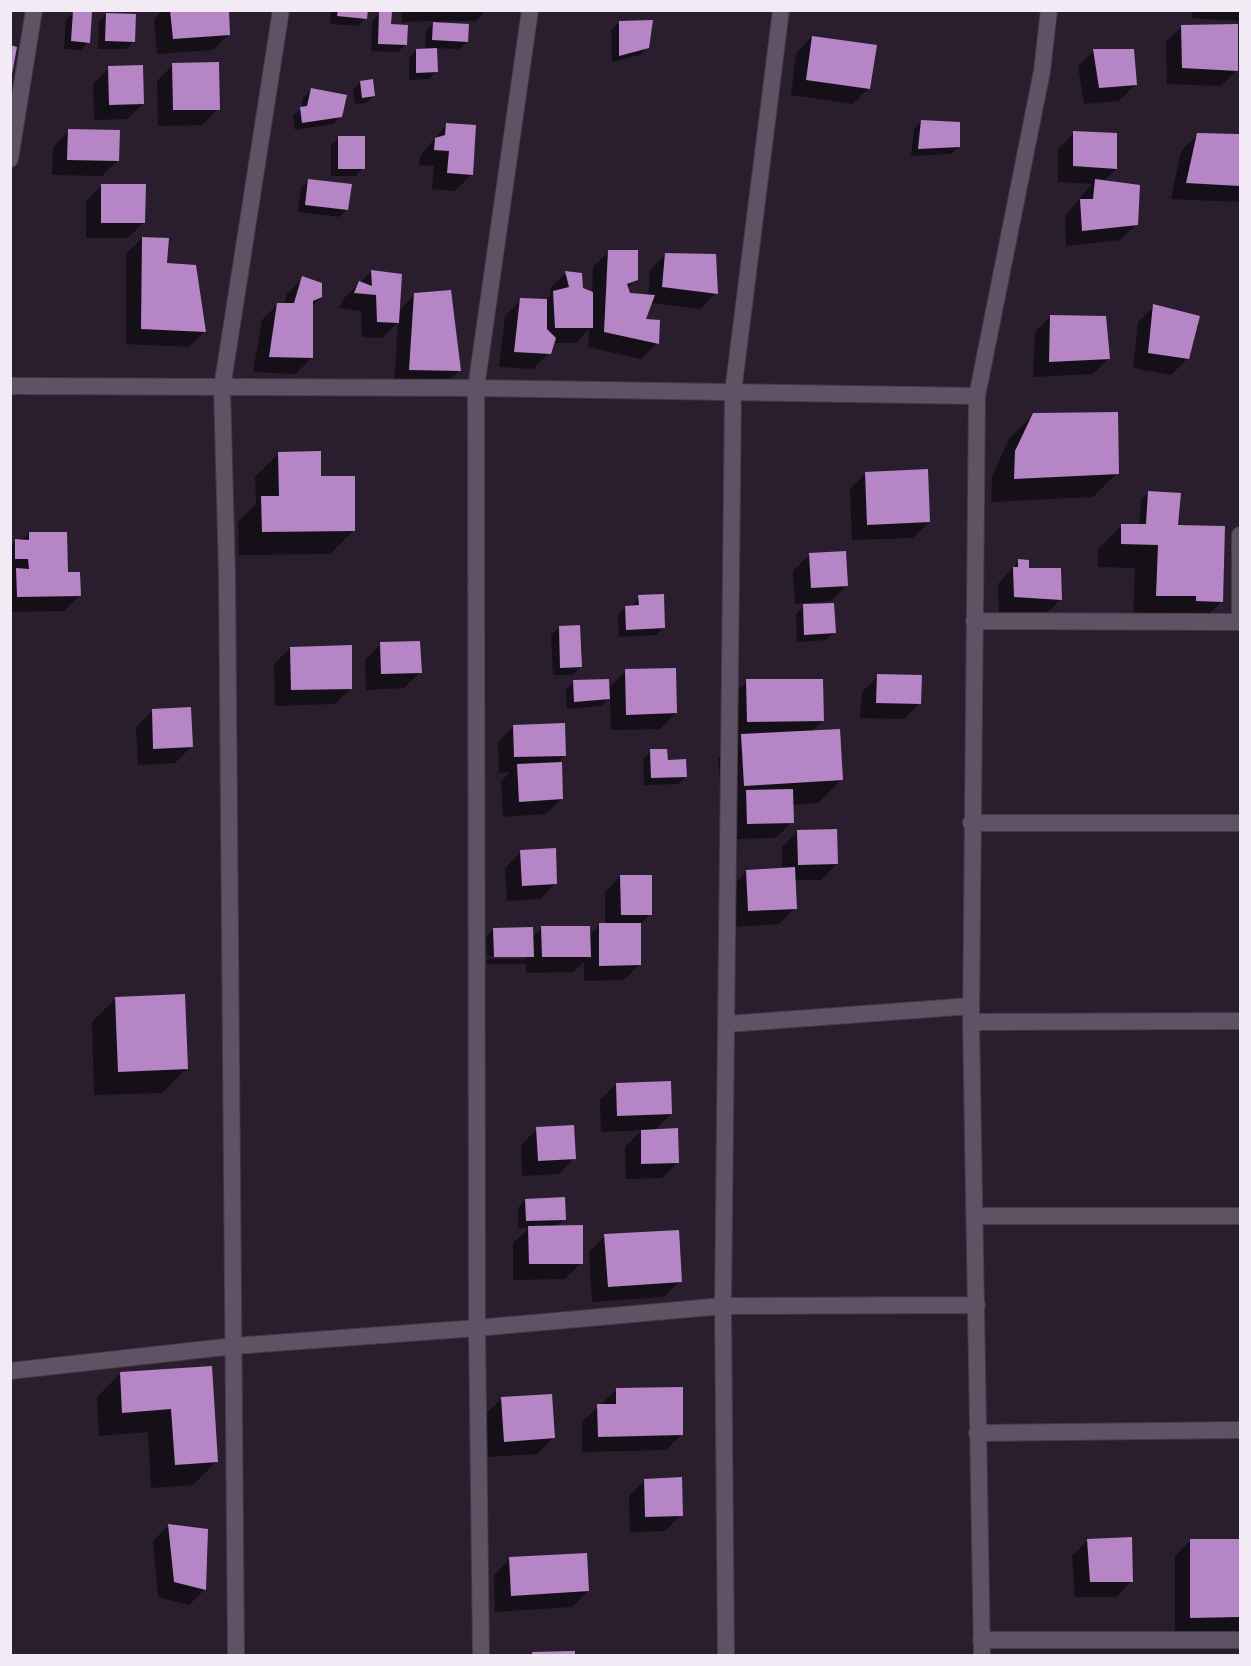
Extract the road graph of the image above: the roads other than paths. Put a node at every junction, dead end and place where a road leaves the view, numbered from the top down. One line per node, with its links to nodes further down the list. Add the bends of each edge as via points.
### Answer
1 (34, 10): 6 (street)
2 (281, 10): 8 (street)
3 (530, 10): 9 (street)
4 (781, 10): 10 (street)
5 (1049, 10): 11 (street, via 1040,82)
6 (10, 159)
7 (10, 386): 8 (street)
8 (222, 388): 9 (street); 25 (street)
9 (476, 388): 10 (street); 24 (street)
10 (733, 392): 11 (street); 19 (street)
11 (977, 396): 13 (street)
12 (1240, 535): 14 (street)
13 (974, 621): 14 (street); 15 (street)
14 (1240, 621)
15 (971, 823): 16 (street); 17 (street)
16 (1240, 823)
17 (971, 1014): 18 (street); 19 (street); 20 (street)
18 (1240, 1021)
19 (728, 1024): 23 (street)
20 (976, 1216): 21 (street); 22 (street)
21 (1240, 1216)
22 (977, 1305): 23 (street); 28 (street)
23 (723, 1306): 24 (street); 33 (street)
24 (477, 1328): 25 (street); 32 (street)
25 (234, 1346): 26 (street); 31 (street)
26 (10, 1371)
27 (1240, 1430): 28 (street)
28 (977, 1433): 30 (street)
29 (1240, 1640): 30 (street)
30 (981, 1648)
31 (236, 1656)
32 (481, 1656)
33 (726, 1656)

